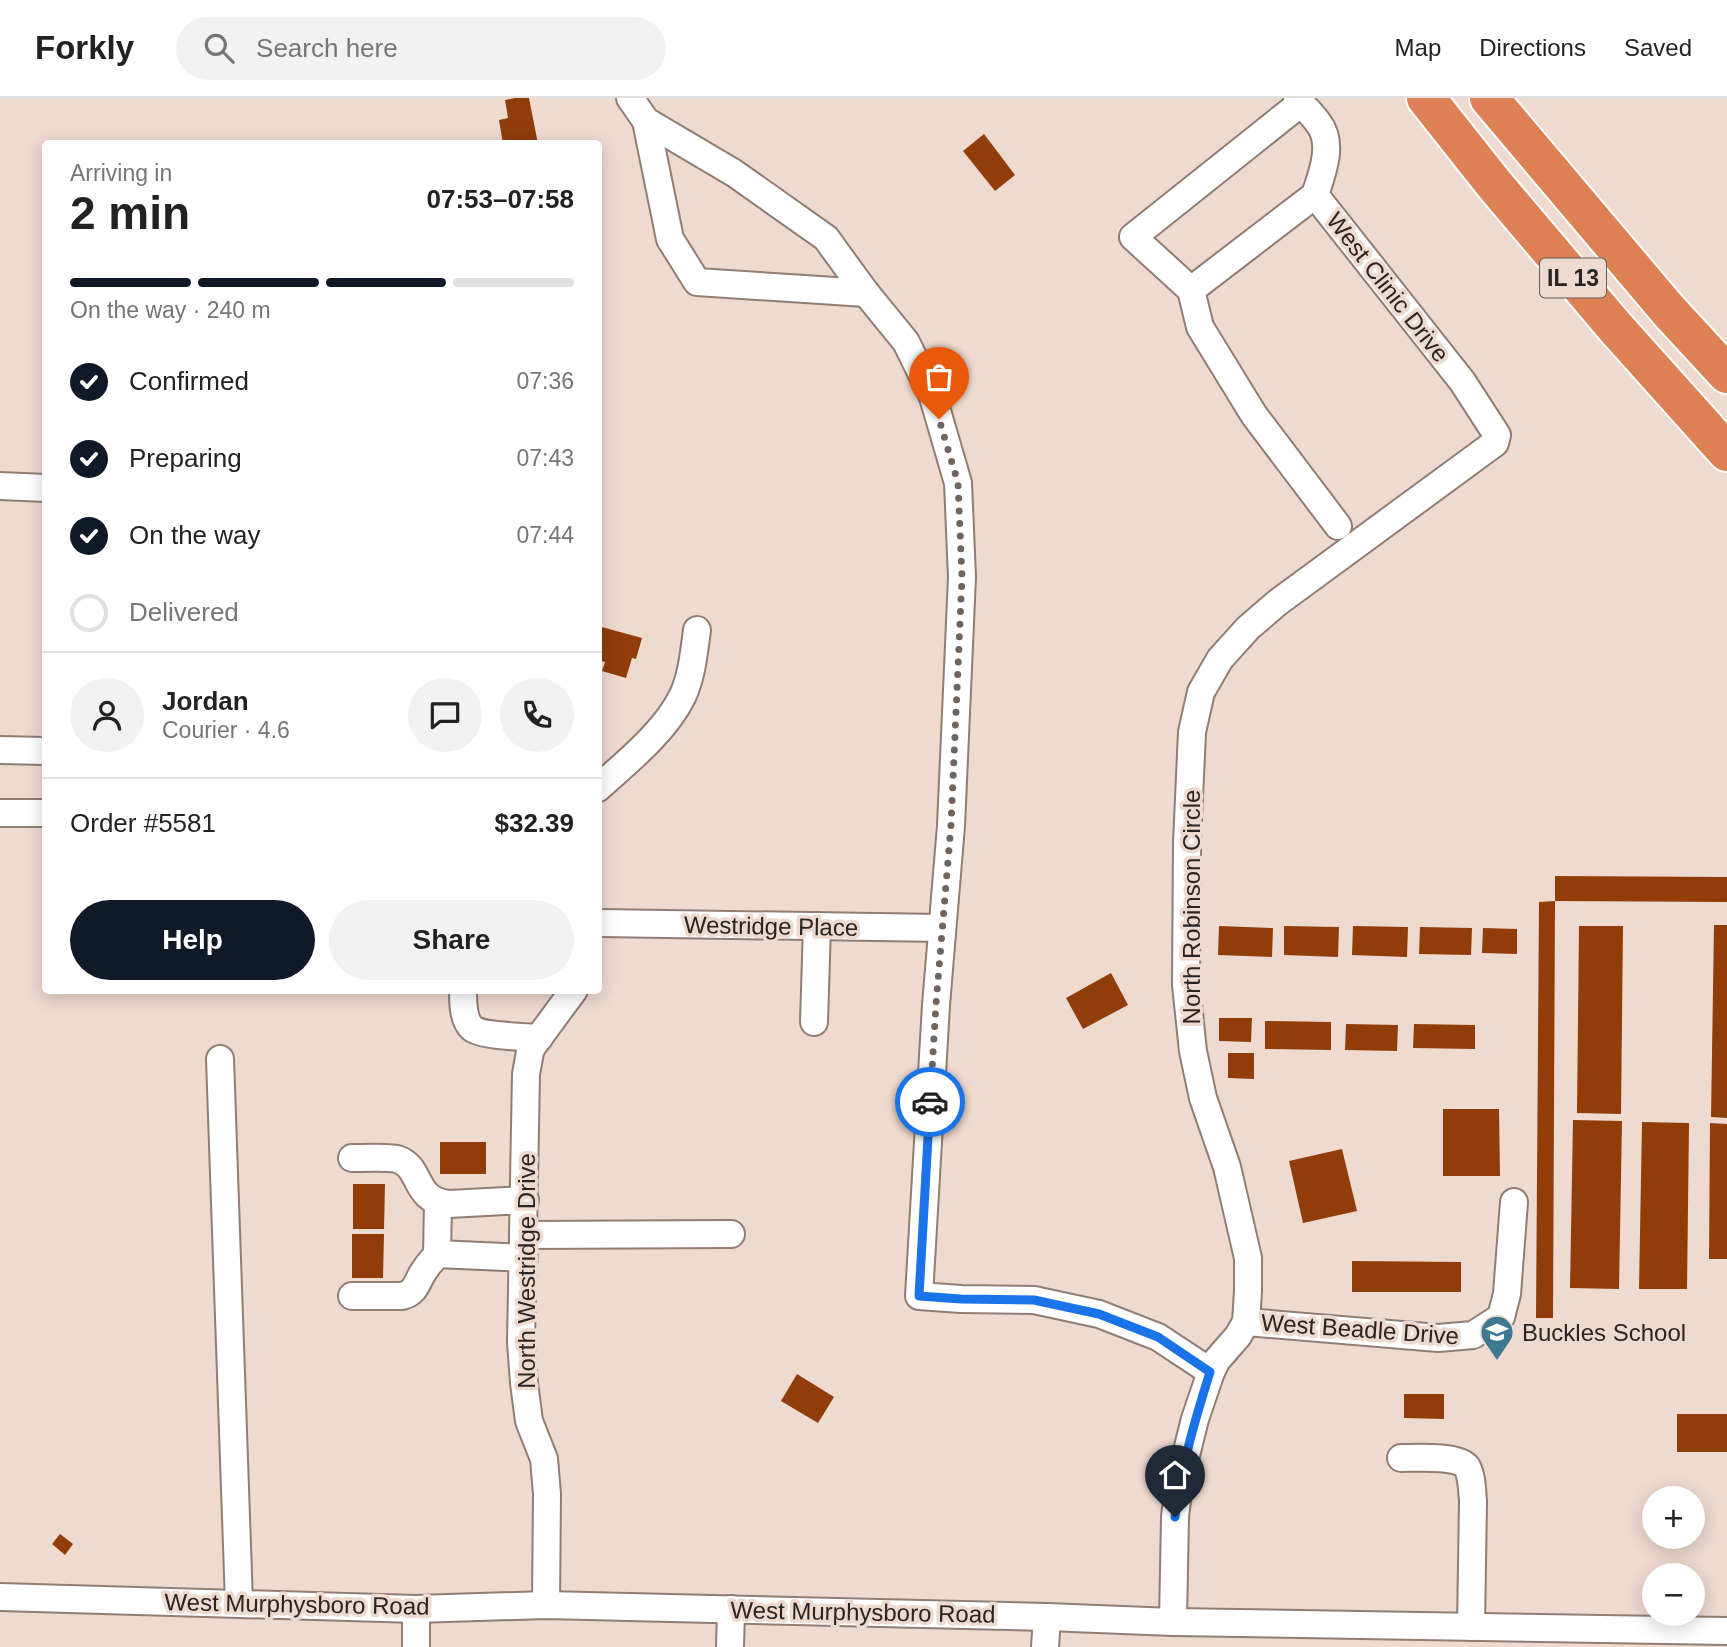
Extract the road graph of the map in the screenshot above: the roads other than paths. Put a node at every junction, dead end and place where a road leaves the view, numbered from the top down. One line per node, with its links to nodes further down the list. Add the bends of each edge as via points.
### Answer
1 (630, 98): 5 (street)
2 (1426, 98): 11 (highway, IL 13, via 1589,297)
3 (1489, 98): 9 (highway, IL 13)
4 (1299, 101): 6 (street, West Clinic Drive, via 1322,126 1326,143); 7 (street, via 1133,237)
5 (646, 121): 8 (street, via 734,173 826,238); 8 (street, via 670,239 697,282)
6 (1315, 195): 7 (street); 10 (street, West Clinic Drive, via 1462,381)
7 (1191, 290): 14 (street, via 1200,327 1254,415)
8 (866, 293): 23 (street, via 906,342 933,397 958,483 962,577)
9 (1727, 374)
10 (1497, 435): 37 (street, North Robinson Circle, via 1495,443 1248,628 1220,659 1201,691 1192,732 1186,985 1203,1098 1227,1167 1248,1258)
11 (1727, 452)
12 (0, 486): 13 (street)
13 (42, 488)
14 (1338, 526)
15 (697, 630): 18 (street, via 690,672 676,707 658,731)
16 (0, 750): 17 (street)
17 (42, 751)
18 (602, 784)
19 (0, 813): 20 (street)
20 (42, 813)
21 (602, 919): 22 (street, Westridge Place)
22 (817, 926): 23 (street, Westridge Place); 26 (street)
23 (942, 928): 38 (street, via 919,1296 1034,1300 1099,1314 1158,1337)
24 (463, 994): 27 (street, via 472,1028)
25 (571, 994): 27 (street, North Westridge Drive)
26 (814, 1022)
27 (539, 1038): 30 (street, North Westridge Drive, via 530,1052 526,1074)
28 (219, 1059): 41 (street)
29 (352, 1158): 32 (street, via 398,1159 412,1169 430,1199)
30 (525, 1200): 32 (street); 34 (street, North Westridge Drive)
31 (1514, 1202): 37 (street, West Beadle Drive, via 1501,1317 1473,1335 1438,1338)
32 (438, 1203): 35 (street)
33 (731, 1234): 34 (street)
34 (524, 1246): 35 (street); 42 (street, North Westridge Drive, via 524,1383 529,1421 544,1459)
35 (438, 1254): 36 (street, via 408,1295)
36 (352, 1296)
37 (1246, 1321): 38 (street)
38 (1210, 1372): 46 (street, via 1180,1483)
39 (1401, 1458): 47 (street, via 1466,1465 1473,1500)
40 (0, 1597): 41 (street, West Murphysboro Road)
41 (239, 1603): 43 (street, West Murphysboro Road)
42 (546, 1605): 43 (street, West Murphysboro Road); 44 (street, West Murphysboro Road)
43 (416, 1609): 51 (street)
44 (731, 1609): 45 (street, West Murphysboro Road); 52 (street)
45 (1047, 1617): 46 (street, West Murphysboro Road); 53 (street)
46 (1173, 1622): 49 (street, West Murphysboro Road)
47 (1471, 1627): 49 (street, West Murphysboro Road); 50 (street, West Murphysboro Road)
48 (1727, 1631): 50 (street, West Murphysboro Road)
49 (1239, 1635)
50 (1527, 1637)
51 (416, 1647)
52 (730, 1647)
53 (1045, 1647)

